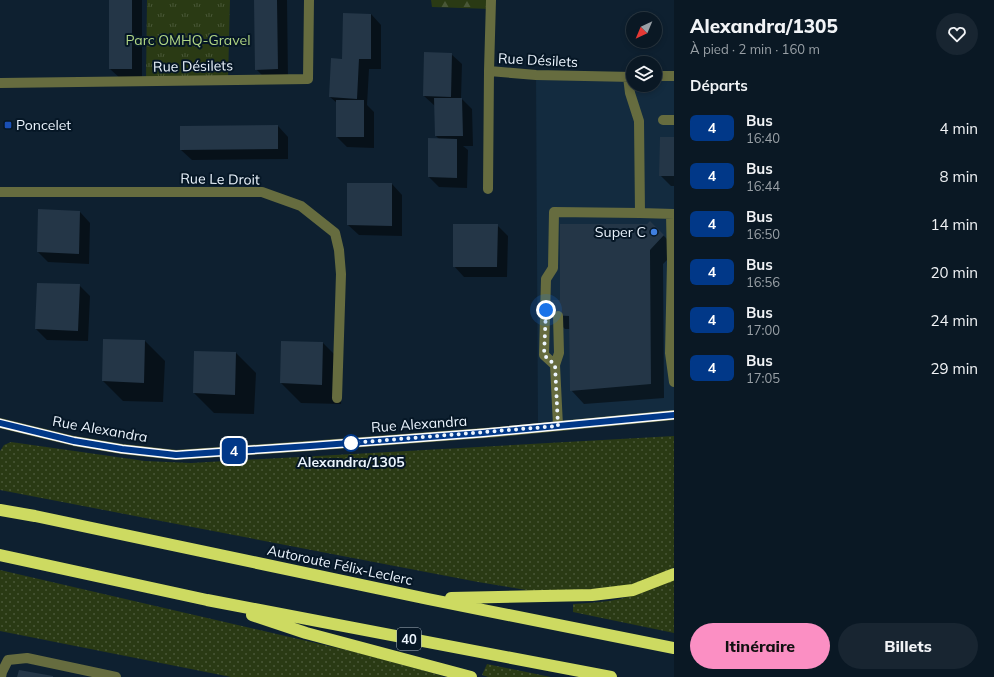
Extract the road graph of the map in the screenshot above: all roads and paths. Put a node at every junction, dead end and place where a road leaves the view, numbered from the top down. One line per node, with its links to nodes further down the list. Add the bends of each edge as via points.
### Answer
1 (308, 0): 7 (street, Rue Désilets, via 308,79)
2 (491, 0): 3 (street, Rue Désilets)
3 (489, 71): 6 (street, Rue Désilets); 11 (street)
4 (662, 76): 5 (street)
5 (674, 76)
6 (626, 77)
7 (0, 83)
8 (630, 92): 13 (street, via 639,121)
9 (663, 120): 10 (street)
10 (674, 120)
11 (488, 189)
12 (0, 192): 19 (street, Rue Le Droit, via 262,192 301,206 335,233 340,274)
13 (640, 213): 14 (street); 17 (street, via 554,212 553,268 546,279 544,355)
14 (673, 214): 15 (street)
15 (673, 262): 18 (street, via 670,353)
16 (558, 316): 17 (street, via 559,353)
17 (555, 365): 22 (street)
18 (674, 382)
19 (337, 398)
20 (674, 415): 22 (street, Rue Alexandra)
21 (0, 423): 22 (street, Rue Alexandra, via 74,441 176,455)
22 (558, 426)
23 (0, 510): 26 (highway, Autoroute Félix-Leclerc)
24 (0, 555): 27 (highway, 40)
25 (674, 574): 26 (highway, via 633,590 592,595)
26 (428, 599): 28 (highway, Autoroute Félix-Leclerc)
27 (207, 600): 31 (highway, via 306,633); 32 (highway, 40)
28 (674, 648)
29 (1, 677): 30 (street, via 8,660 27,658)
30 (116, 677)
31 (471, 677)
32 (611, 677)

